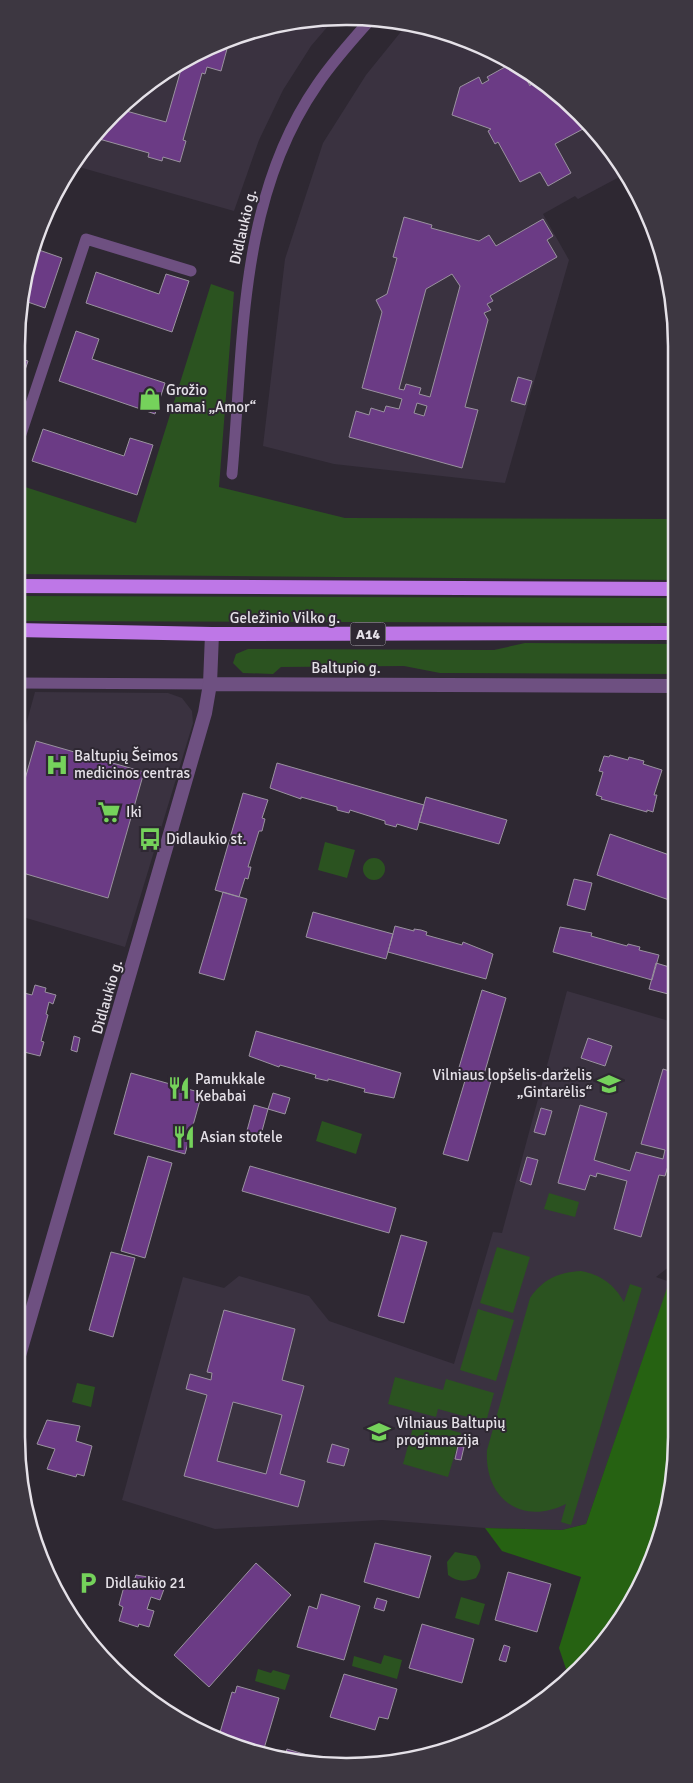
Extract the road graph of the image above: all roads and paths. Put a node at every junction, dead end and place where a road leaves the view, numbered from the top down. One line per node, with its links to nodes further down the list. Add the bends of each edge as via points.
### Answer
1 (366, 26): 4 (street, Didlaukio g., via 316,86 295,123 261,210 246,286)
2 (191, 271): 3 (street, via 86,239)
3 (25, 422)
4 (232, 474)
5 (25, 586): 6 (highway, Geležinio Vilko g.)
6 (668, 589)
7 (25, 630): 8 (highway, Geležinio Vilko g. / A14)
8 (212, 634): 9 (highway, Geležinio Vilko g. / A14); 11 (street, Didlaukio g.)
9 (668, 634)
10 (25, 683): 11 (street, Baltupio g.)
11 (210, 684): 12 (street, Baltupio g.); 13 (street, Didlaukio g., via 188,773)
12 (668, 686)
13 (25, 1335)

